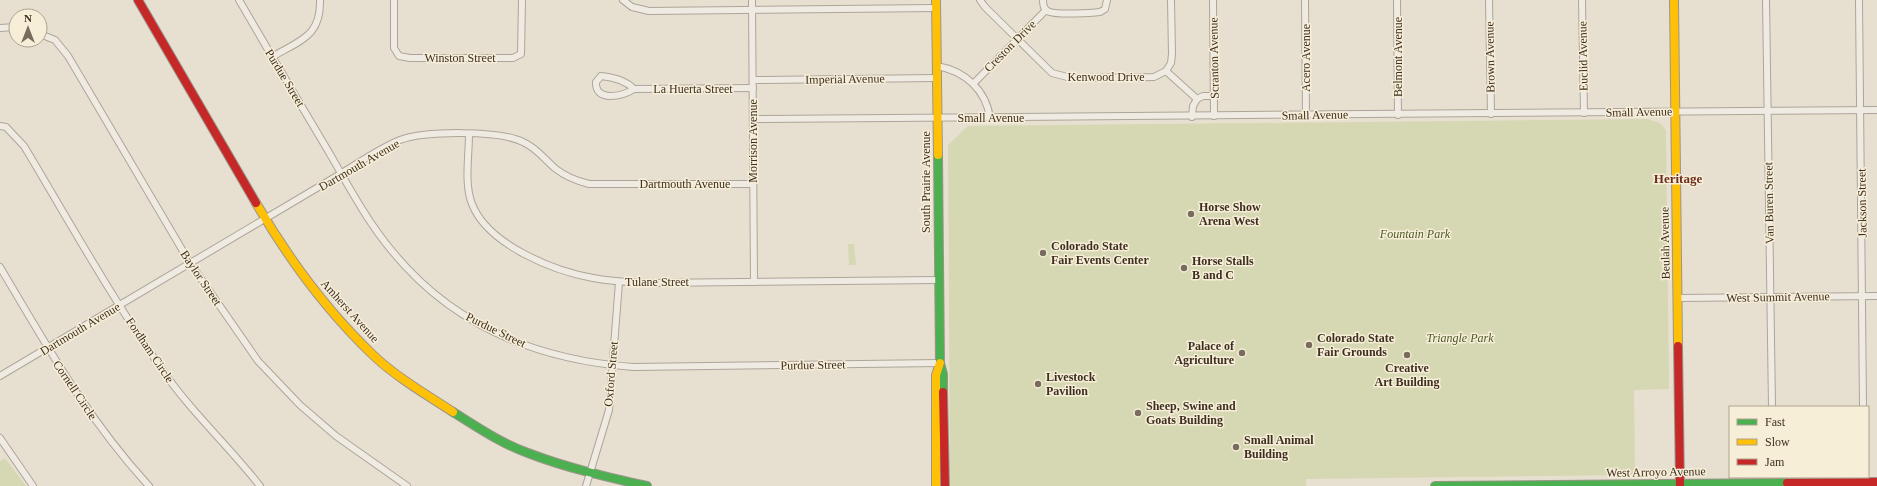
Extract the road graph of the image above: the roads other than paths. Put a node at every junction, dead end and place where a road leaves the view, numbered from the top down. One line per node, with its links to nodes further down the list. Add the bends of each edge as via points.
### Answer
1 (138, 0): 52 (street, Amherst Avenue)
2 (239, 0): 25 (street, Purdue Street)
3 (320, 0): 25 (street, via 319,16 314,30)
4 (394, 0): 5 (street, Winston Street, via 394,48 398,56 513,58 521,54)
5 (522, 0)
6 (623, 0): 21 (street, via 632,7 649,11)
7 (752, 0): 21 (street, Morrison Avenue)
8 (980, 0): 24 (street, Kenwood Drive)
9 (1043, 0): 22 (street, Creston Drive)
10 (1107, 0): 22 (street, Creston Drive, via 1104,8 1095,13 1055,13)
11 (1171, 0): 27 (street, via 1172,54 1171,63)
12 (1213, 0): 33 (street, Scranton Avenue)
13 (1305, 0): 43 (street, Acero Avenue)
14 (1397, 0): 41 (street, Belmont Avenue)
15 (1489, 0): 40 (street, Brown Avenue)
16 (1582, 0): 39 (street, Euclid Avenue)
17 (1674, 0): 38 (street, Beulah Avenue)
18 (1766, 0): 37 (street, Van Buren Street)
19 (1859, 0): 35 (street, Jackson Street)
20 (936, 4): 21 (street); 26 (street, South Prairie Avenue)
21 (752, 10): 29 (street, Morrison Avenue)
22 (1046, 10): 24 (street, Creston Drive)
23 (48, 37): 53 (street, Baylor Street, via 55,40 68,56)
24 (1017, 39): 27 (street, Kenwood Drive, via 1052,73 1060,76 1154,77); 30 (street, Creston Drive)
25 (272, 57): 50 (street, Purdue Street)
26 (937, 66): 28 (street, South Prairie Avenue); 30 (street, via 954,71)
27 (1166, 71): 34 (street)
28 (937, 78): 29 (street, Imperial Avenue); 45 (street, South Prairie Avenue)
29 (753, 80): 31 (street, Morrison Avenue)
30 (974, 83): 46 (street, via 985,98)
31 (753, 88): 32 (street, La Huerta Street); 47 (street, Morrison Avenue)
32 (634, 89): 32 (street, La Huerta Street, via 629,84 606,76 601,76 596,82 598,90 608,96 619,96)
33 (1214, 96): 34 (street); 42 (street, Scranton Avenue)
34 (1197, 99): 44 (street)
35 (1860, 110): 36 (street, Small Avenue); 37 (street, Small Avenue); 58 (street, Jackson Street)
36 (1877, 110)
37 (1768, 111): 38 (street, Small Avenue); 60 (street, Van Buren Street)
38 (1675, 112): 39 (street, Small Avenue); 61 (street, Beulah Avenue)
39 (1584, 113): 40 (street, Small Avenue)
40 (1491, 114): 41 (street, Small Avenue)
41 (1398, 115): 43 (street, Small Avenue)
42 (1214, 116): 43 (street, Small Avenue); 44 (street, Small Avenue)
43 (1306, 116)
44 (1192, 117): 46 (street, Small Avenue)
45 (937, 118): 46 (street, Small Avenue); 47 (street, Small Avenue); 55 (street, South Prairie Avenue)
46 (990, 118)
47 (752, 120): 51 (street, Morrison Avenue)
48 (0, 126): 62 (street, Fordham Circle, via 6,127 24,146)
49 (469, 134): 50 (street, Dartmouth Avenue, via 429,135 400,140); 51 (street, Dartmouth Avenue, via 505,136 524,142 566,176 589,184); 56 (street, Tulane Street, via 468,190 477,215 488,228 505,242 546,264 571,273)
50 (342, 173): 52 (street, Dartmouth Avenue); 65 (street, Purdue Street, via 392,251 431,290 458,311 502,336 526,346 556,356)
51 (753, 184): 57 (street, Morrison Avenue)
52 (266, 220): 53 (street, Dartmouth Avenue); 70 (street, Amherst Avenue, via 320,299 374,356 425,394 475,426 527,452)
53 (190, 263): 62 (street, Dartmouth Avenue); 79 (street, Baylor Street, via 258,361 300,405 336,436)
54 (0, 267): 63 (street, Cornell Circle)
55 (938, 280): 57 (street, Tulane Street); 64 (street, South Prairie Avenue)
56 (619, 282): 57 (street, Tulane Street); 65 (street, Oxford Street)
57 (754, 282)
58 (1863, 296): 59 (street, West Summit Avenue); 60 (street, West Summit Avenue); 68 (street, Jackson Street)
59 (1877, 296)
60 (1771, 297): 61 (street, West Summit Avenue); 67 (street, Van Buren Street)
61 (1678, 298): 75 (street, Beulah Avenue)
62 (120, 305): 63 (street, Dartmouth Avenue); 78 (street, Fordham Circle, via 177,390)
63 (47, 348): 66 (street, Dartmouth Avenue); 77 (street, Cornell Circle, via 104,433)
64 (940, 363): 65 (street, Purdue Street, via 633,367); 82 (street, South Prairie Avenue, via 936,375); 83 (street, South Prairie Avenue, via 943,374)
65 (612, 365): 70 (street, Oxford Street, via 609,410)
66 (0, 376)
67 (1772, 406)
68 (1863, 406)
69 (0, 438): 76 (street)
70 (589, 473): 80 (street, Oxford Street); 81 (street, Amherst Avenue)
71 (1773, 482): 72 (street, West Arroyo Avenue); 75 (street, West Arroyo Avenue)
72 (1863, 482): 73 (street, West Arroyo Avenue)
73 (1877, 482)
74 (1587, 485): 75 (street, West Arroyo Avenue); 85 (street, West Arroyo Avenue)
75 (1680, 485)
76 (34, 486)
77 (149, 486)
78 (260, 486)
79 (405, 486)
80 (586, 486)
81 (647, 486)
82 (936, 486)
83 (945, 486)
84 (1435, 486): 85 (street, West Arroyo Avenue)
85 (1495, 486)

